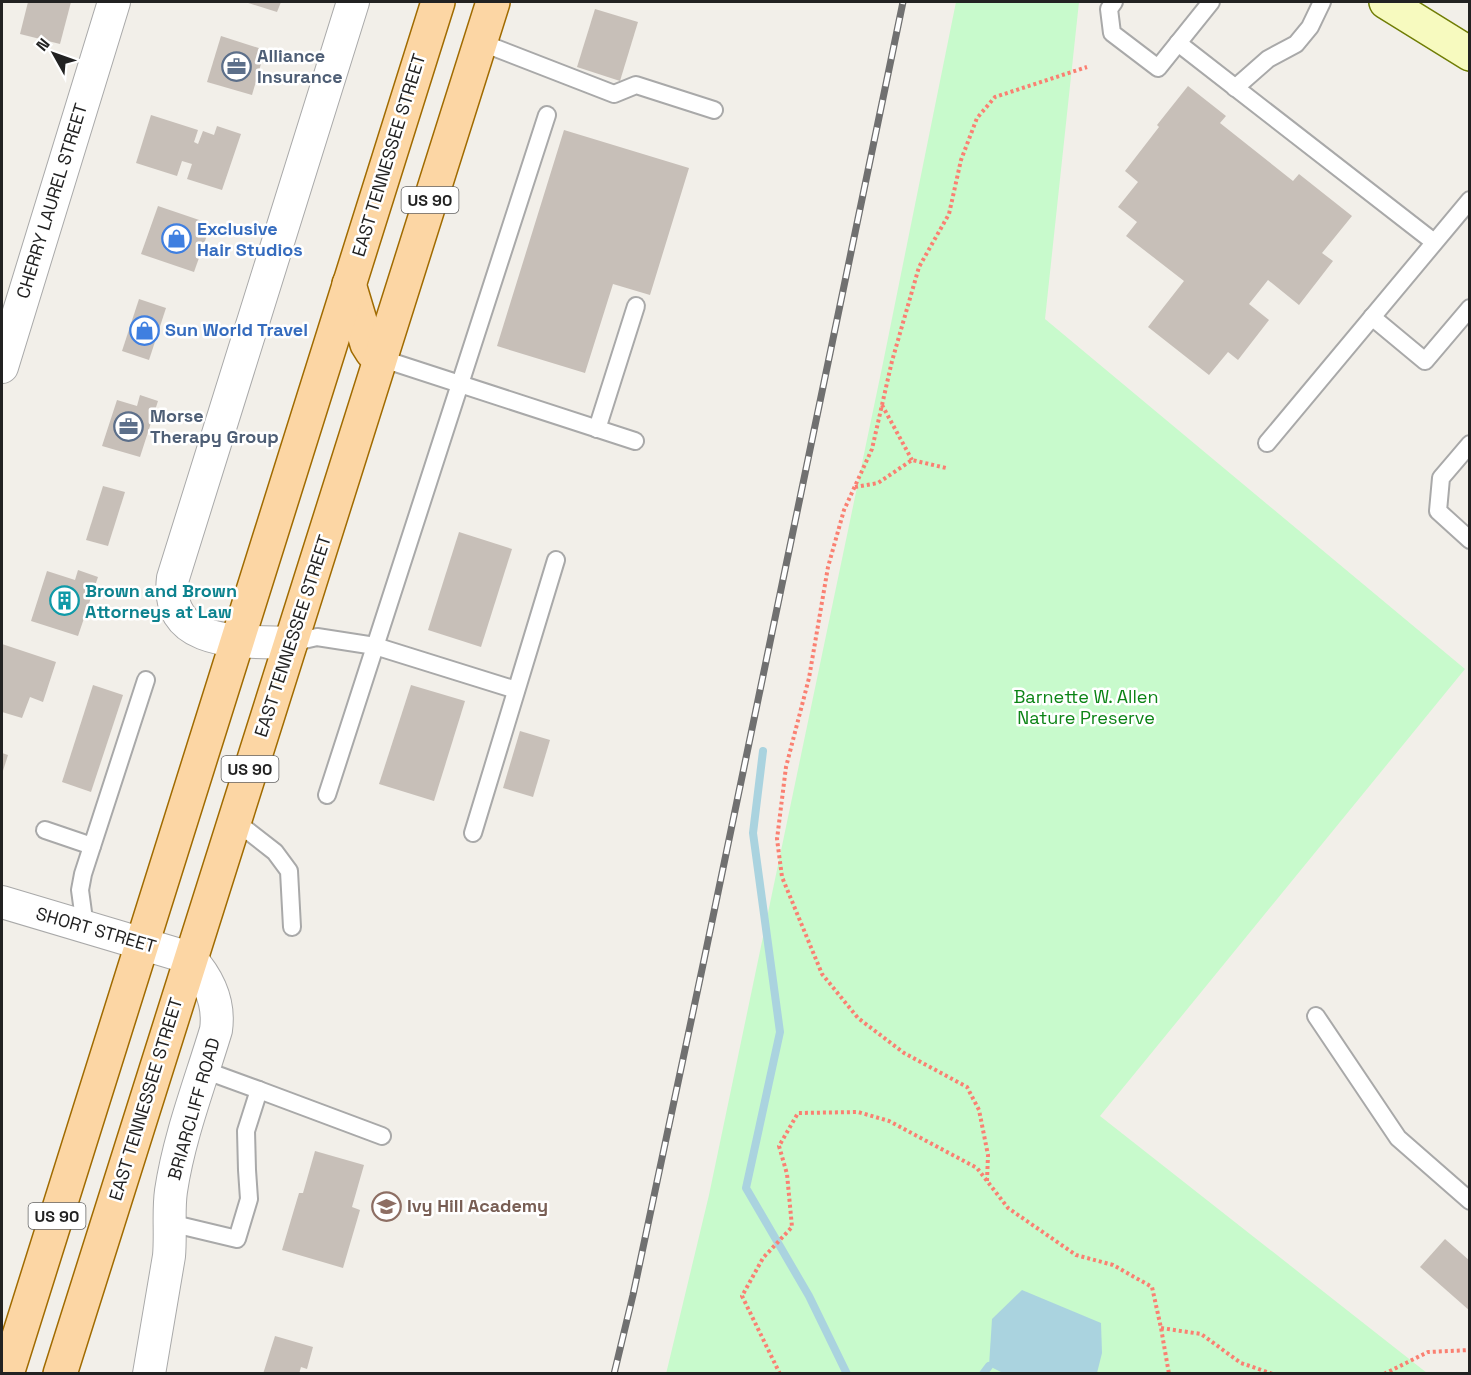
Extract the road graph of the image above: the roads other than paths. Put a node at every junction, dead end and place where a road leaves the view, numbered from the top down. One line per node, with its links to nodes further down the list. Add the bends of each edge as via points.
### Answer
1 (114, 2): 22 (street, CHERRY LAUREL STREET)
2 (353, 2): 30 (street, via 171,587 174,607 197,632)
3 (438, 2): 17 (main road, EAST TENNESSEE STREET / US 90)
4 (493, 2): 9 (main road, EAST TENNESSEE STREET / US 90)
5 (1114, 2): 10 (lane, via 1109,9 1112,33 1158,68)
6 (1211, 2): 10 (lane)
7 (1322, 2): 12 (lane, via 1296,44 1268,59)
8 (1386, 2): 11 (main road)
9 (480, 42): 13 (lane, via 614,94 636,85); 21 (main road, EAST TENNESSEE STREET / US 90)
10 (1178, 44): 12 (lane)
11 (1470, 54)
12 (1234, 88): 16 (lane)
13 (714, 110)
14 (547, 115): 23 (lane)
15 (1470, 200): 16 (lane)
16 (1434, 242): 20 (lane)
17 (349, 284): 21 (main road, via 367,344); 30 (main road, EAST TENNESSEE STREET / US 90)
18 (636, 306): 24 (lane)
19 (1470, 308): 20 (lane, via 1425,361)
20 (1372, 316): 26 (lane)
21 (380, 358): 23 (lane); 31 (main road, EAST TENNESSEE STREET / US 90)
22 (2, 367)
23 (460, 384): 24 (lane); 32 (lane)
24 (597, 429): 25 (lane)
25 (635, 441)
26 (1267, 443)
27 (1470, 444): 28 (lane, via 1441,478 1438,511)
28 (1470, 540)
29 (556, 560): 34 (lane)
30 (238, 641): 31 (street); 43 (main road, EAST TENNESSEE STREET / US 90)
31 (291, 643): 32 (lane, via 317,637); 36 (main road, EAST TENNESSEE STREET / US 90)
32 (375, 646): 34 (lane); 35 (lane)
33 (146, 680): 39 (lane)
34 (516, 690): 38 (lane)
35 (327, 795)
36 (234, 820): 42 (lane, via 275,852 288,871); 44 (main road, EAST TENNESSEE STREET / US 90)
37 (45, 830): 39 (lane)
38 (473, 833)
39 (92, 846): 41 (lane, via 80,890)
40 (2, 902): 41 (street, SHORT STREET)
41 (85, 927): 43 (street, SHORT STREET)
42 (292, 927)
43 (143, 944): 44 (street, SHORT STREET); 51 (main road, EAST TENNESSEE STREET / US 90)
44 (190, 958): 46 (street, BRIARCLIFF ROAD, via 206,979 217,1011 216,1030); 52 (main road, EAST TENNESSEE STREET / US 90)
45 (1316, 1016): 49 (lane, via 1398,1138)
46 (204, 1070): 47 (lane); 50 (street, BRIARCLIFF ROAD, via 176,1162)
47 (259, 1090): 48 (lane); 50 (lane, via 246,1131 249,1199 237,1239)
48 (382, 1136)
49 (1470, 1201)
50 (170, 1223): 53 (street, BRIARCLIFF ROAD, via 169,1256)
51 (7, 1374)
52 (60, 1374)
53 (149, 1374)

